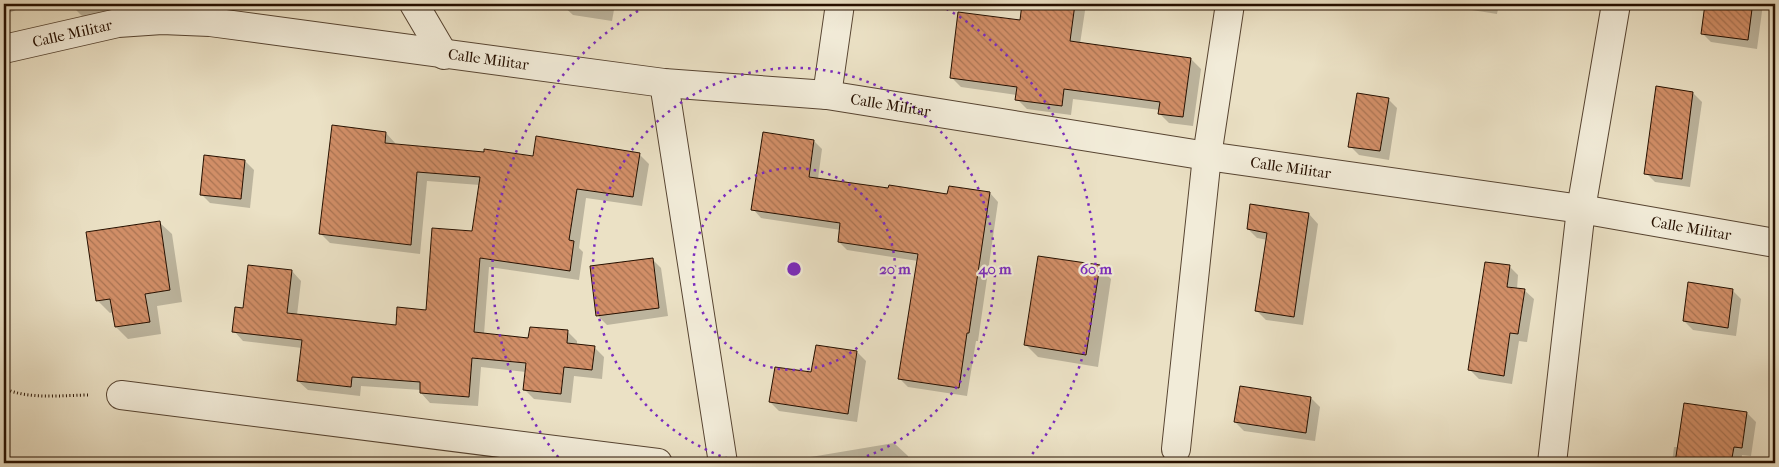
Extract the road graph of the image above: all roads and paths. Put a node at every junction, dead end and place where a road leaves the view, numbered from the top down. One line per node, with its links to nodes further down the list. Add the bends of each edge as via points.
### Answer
1 (414, 4): 6 (street)
2 (840, 4): 8 (street)
3 (1230, 4): 9 (street)
4 (1616, 4): 10 (street)
5 (4, 49): 6 (street, Calle Militar, via 118,23 162,20 210,22)
6 (444, 54): 7 (street, Calle Militar)
7 (664, 83): 8 (street, Calle Militar); 16 (street)
8 (827, 95): 9 (street, Calle Militar)
9 (1207, 156): 10 (street, Calle Militar); 14 (street)
10 (1581, 209): 11 (street, Calle Militar); 17 (street)
11 (1775, 243)
12 (4, 388): 13 (path, via 12,393 35,395)
13 (121, 395): 15 (street)
14 (1176, 449)
15 (658, 463)
16 (723, 463)
17 (1552, 463)

